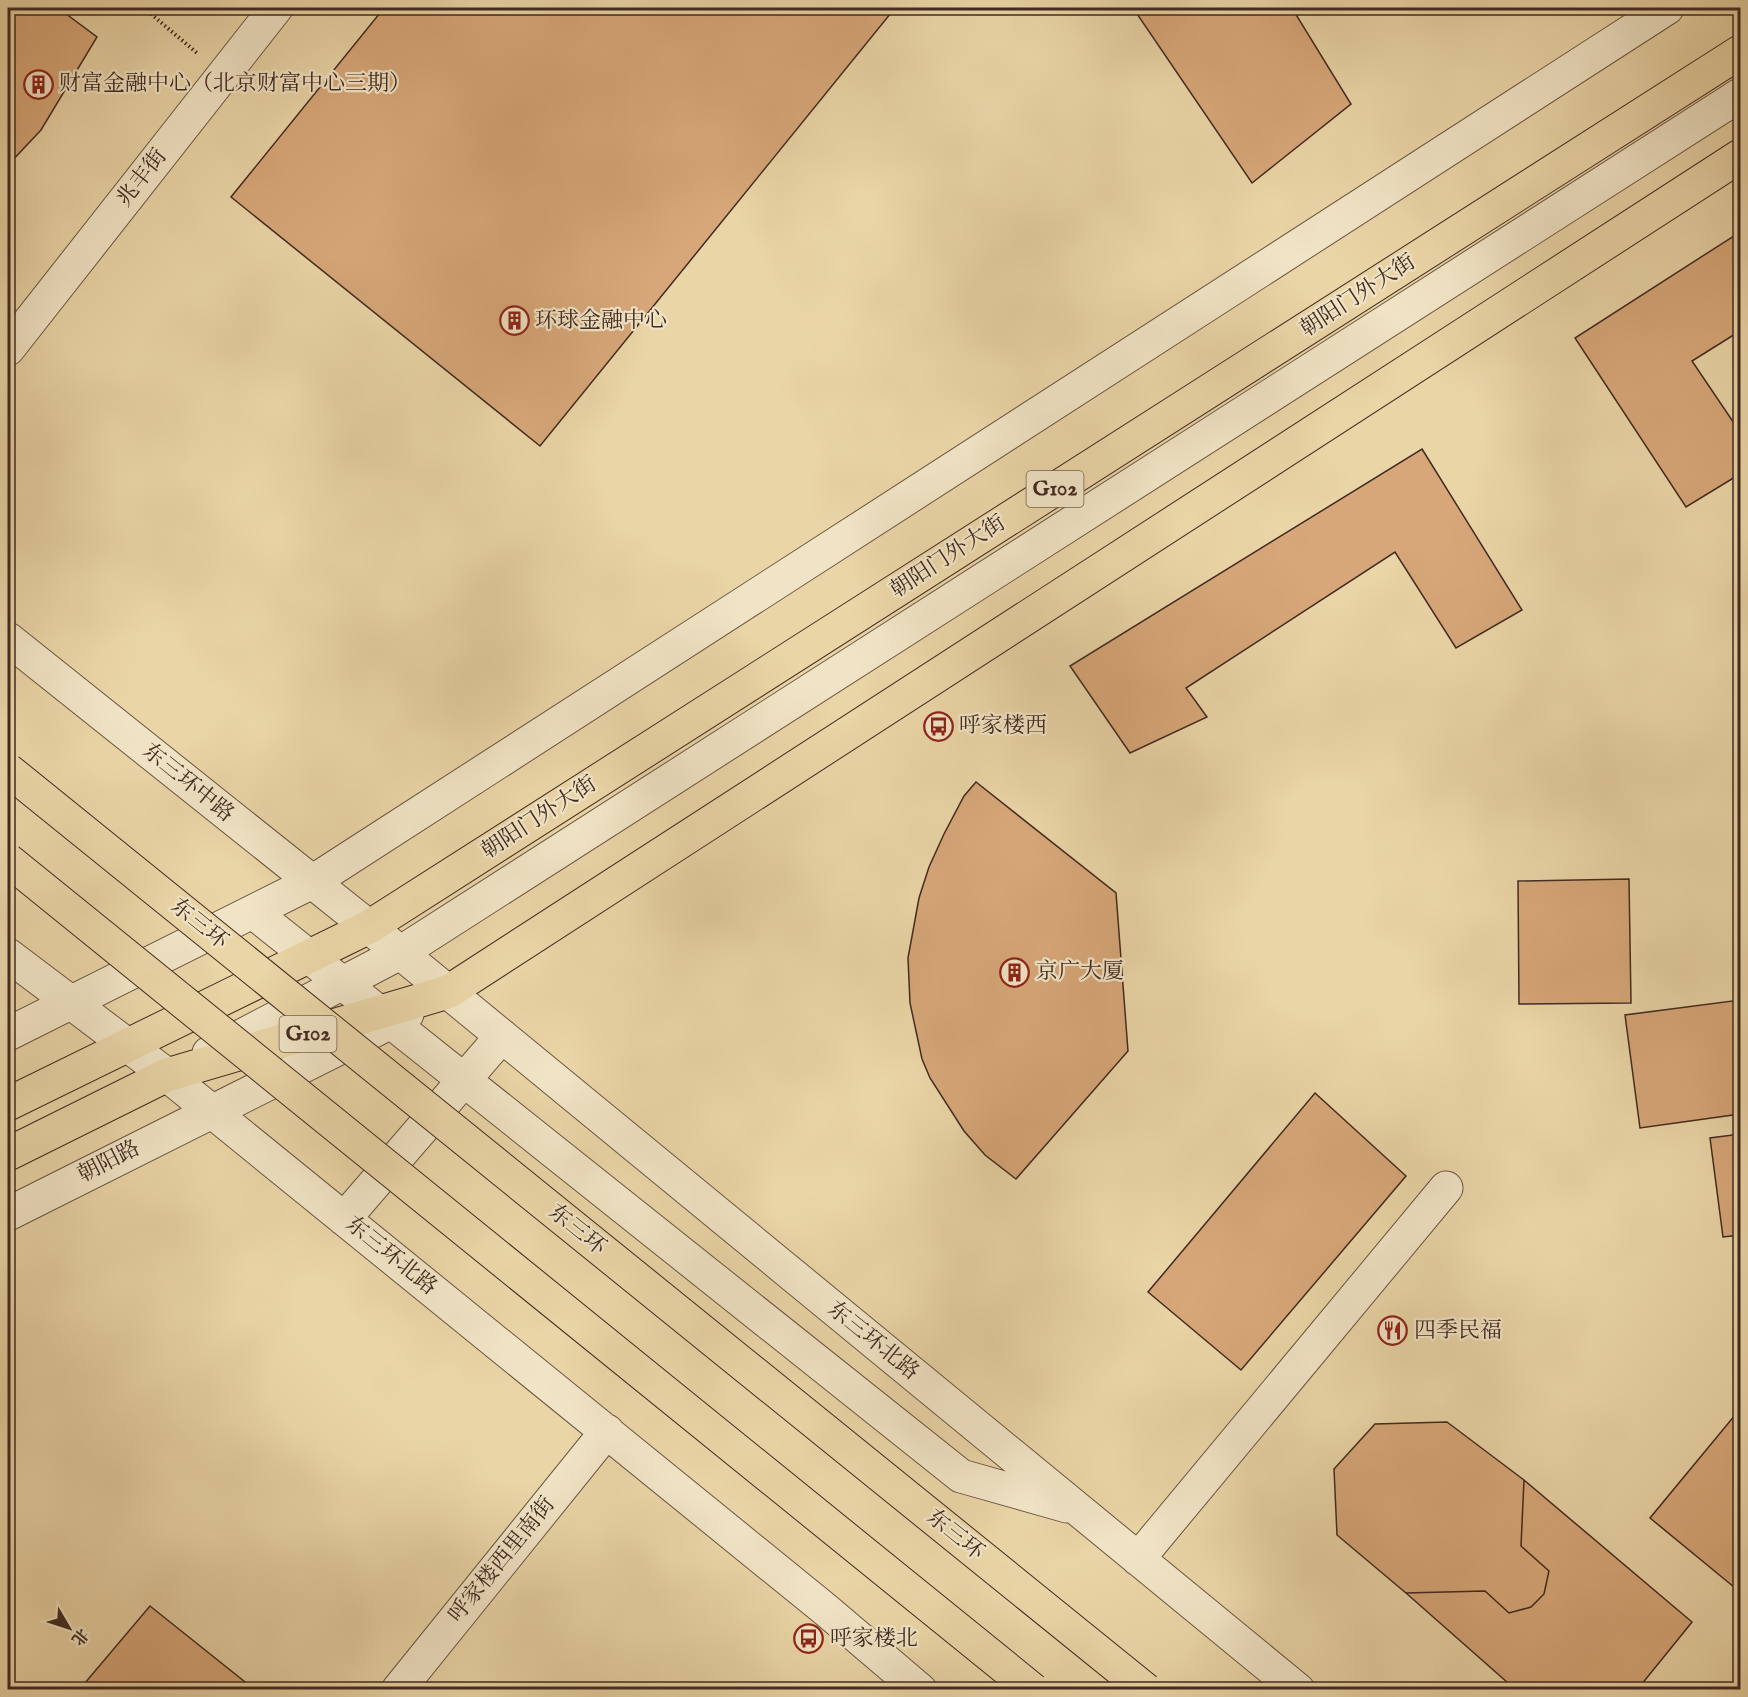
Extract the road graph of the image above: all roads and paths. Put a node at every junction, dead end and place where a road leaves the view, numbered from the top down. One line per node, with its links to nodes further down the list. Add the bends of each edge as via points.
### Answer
1 (144, 8): 5 (path)
2 (276, 8): 5 (street, 兆丰街)
3 (1667, 8): 12 (street)
4 (1740, 52): 14 (highway, 朝阳门外大街 / G102)
5 (223, 75): 8 (street, 兆丰街)
6 (1740, 95): 15 (street)
7 (1740, 156): 19 (highway, G102)
8 (8, 349)
9 (8, 639): 12 (street, 东三环中路)
10 (8, 770): 39 (highway, 东三环, bridge)
11 (8, 860): 38 (highway, bridge)
12 (312, 882): 13 (street); 14 (street, 东三环中路)
13 (253, 912): 17 (street); 20 (street)
14 (369, 927): 15 (street, 东三环中路); 17 (highway, G102)
15 (400, 953): 18 (street); 19 (street, 东三环北路)
16 (8, 955): 20 (street)
17 (309, 956): 18 (street); 24 (highway, G102)
18 (343, 983): 21 (street); 25 (street)
19 (448, 992): 21 (highway, G102); 23 (street, 东三环北路)
20 (71, 1002): 22 (street); 24 (street, 东三环北路)
21 (386, 1017): 25 (highway, G102); 26 (street); 28 (street, 朝阳路)
22 (8, 1034)
23 (502, 1036): 26 (street); 34 (street, 东三环北路)
24 (129, 1046): 25 (street, 东三环北路); 27 (highway, G102)
25 (167, 1075): 28 (street, 东三环北路); 29 (highway, G102)
26 (464, 1080): 32 (street); 34 (street, via 961,1476)
27 (8, 1104)
28 (212, 1110): 31 (street, 朝阳路); 32 (street, 东三环北路)
29 (8, 1154)
30 (1446, 1188): 35 (street)
31 (8, 1214)
32 (344, 1219): 33 (street, 东三环北路)
33 (607, 1431): 36 (street, 呼家楼西里南街); 37 (street, 东三环北路)
34 (1079, 1509): 35 (street, 东三环北路)
35 (1138, 1558): 40 (street, 东三环北路)
36 (398, 1689)
37 (920, 1689)
38 (1033, 1689)
39 (1146, 1689)
40 (1298, 1689)

